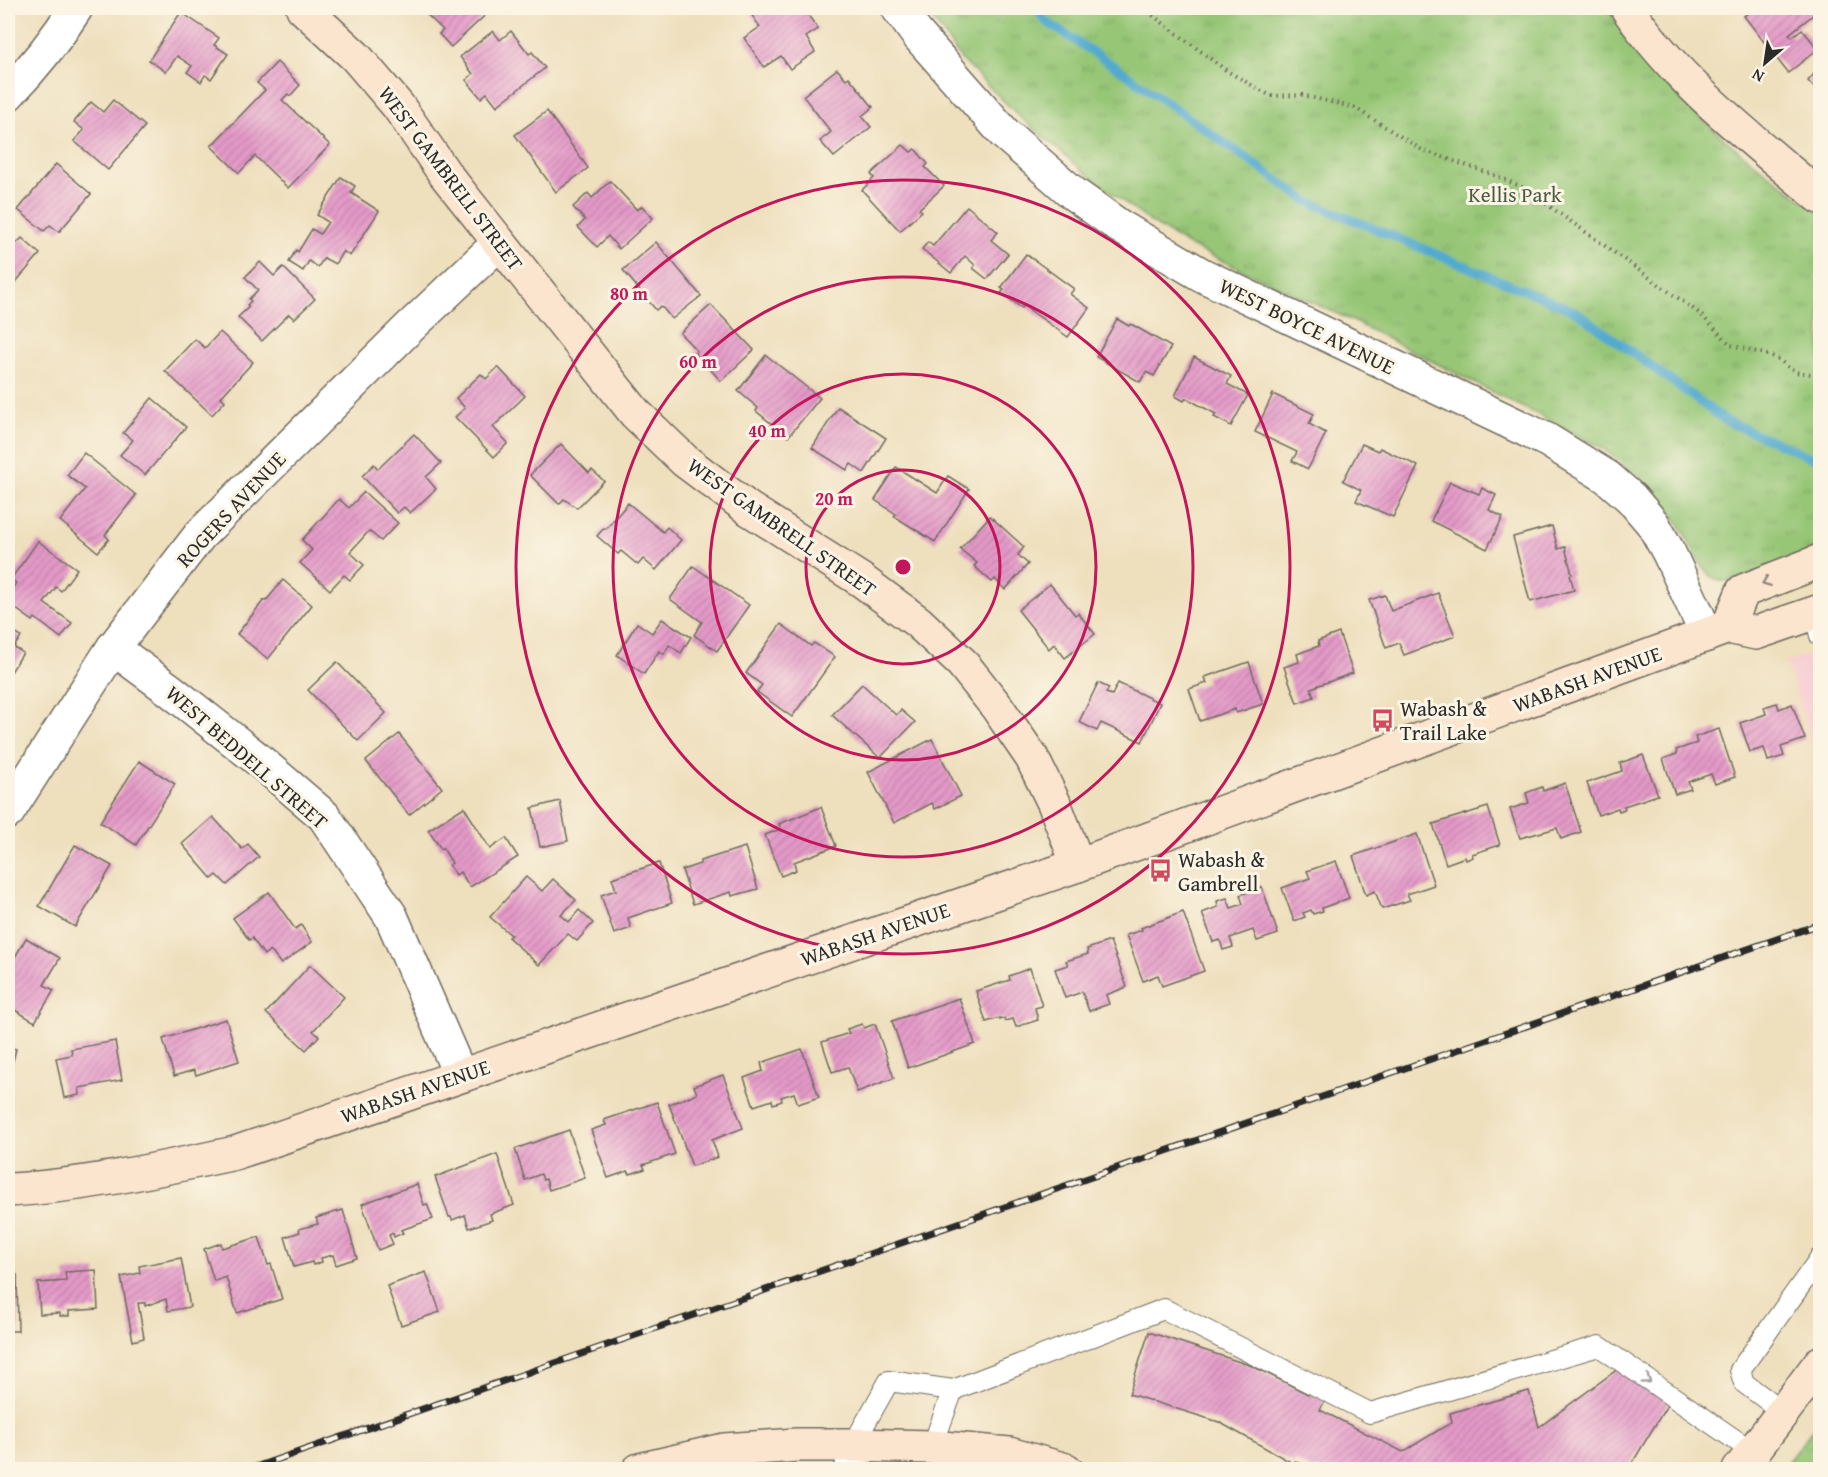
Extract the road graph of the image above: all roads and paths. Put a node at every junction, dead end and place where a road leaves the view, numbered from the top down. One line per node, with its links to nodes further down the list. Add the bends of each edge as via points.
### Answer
1 (76, 8): 6 (street)
2 (303, 8): 8 (main road, WEST GAMBRELL STREET, via 356,57 398,106)
3 (898, 8): 12 (street, WEST BOYCE AVENUE, via 1005,134 1074,194 1119,226 1202,275 1547,440 1607,477 1653,524)
4 (1143, 8): 9 (path, via 1227,71 1271,96 1302,95 1355,108 1422,150 1524,188 1699,313 1731,345 1775,357 1795,372)
5 (1627, 8): 7 (main road, via 1646,35 1707,100)
6 (8, 94)
7 (1821, 197)
8 (499, 243): 13 (street, ROGERS AVENUE, via 200,535); 15 (main road, WEST GAMBRELL STREET, via 634,413 685,461 749,509 861,580 918,622 962,663 1032,758)
9 (1821, 375)
10 (1821, 561): 12 (main road, one-way to 12, via 1743,591)
11 (1819, 620): 12 (main road, via 1756,633)
12 (1718, 631): 15 (main road, WABASH AVENUE)
13 (113, 648): 14 (street, ROGERS AVENUE); 16 (street, WEST BEDDELL STREET, via 196,710 324,816 391,916)
14 (8, 812)
15 (1078, 865): 16 (main road, WABASH AVENUE)
16 (460, 1075): 17 (main road, WABASH AVENUE, via 235,1153 112,1178)
17 (8, 1190)
18 (1817, 1271): 21 (lane, via 1740,1370 1744,1383)
19 (1821, 1363): 21 (main road)
20 (953, 1390): 22 (lane); 23 (lane, via 889,1381); 24 (lane, one-way to 24, via 1164,1309 1370,1413 1599,1346)
21 (1783, 1412): 24 (main road)
22 (932, 1447): 23 (main road); 26 (main road, via 1009,1454)
23 (853, 1457): 25 (main road, via 797,1445 724,1450)
24 (1746, 1461)
25 (639, 1470)
26 (1066, 1470)

